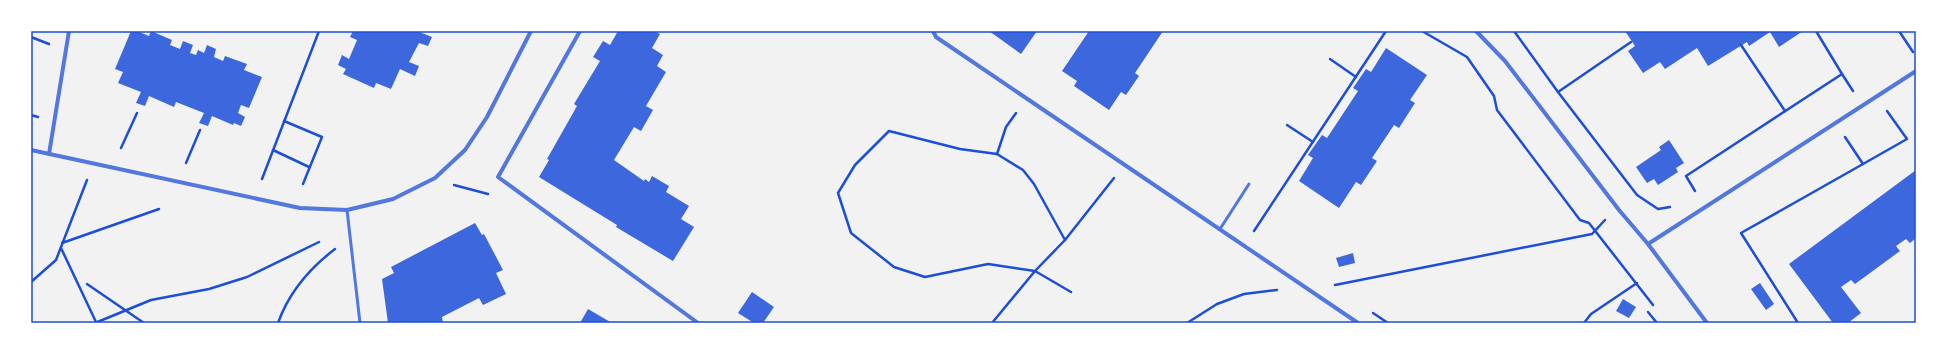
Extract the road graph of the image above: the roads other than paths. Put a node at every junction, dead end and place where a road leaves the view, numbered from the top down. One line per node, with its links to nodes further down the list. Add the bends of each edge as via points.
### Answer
1 (69, 31): 8 (street)
2 (531, 31): 10 (street, via 487,117 465,150 435,178 393,199)
3 (580, 31): 14 (street, via 498,177)
4 (933, 31): 11 (street, via 936,37)
5 (1476, 31): 12 (street, via 1505,61)
6 (1916, 72): 12 (street)
7 (31, 150): 8 (street)
8 (49, 154): 10 (street, via 300,208)
9 (1249, 184): 11 (lane)
10 (347, 210): 13 (lane)
11 (1220, 229): 15 (street)
12 (1648, 244): 16 (street)
13 (360, 323)
14 (698, 323)
15 (1358, 323)
16 (1707, 323)

